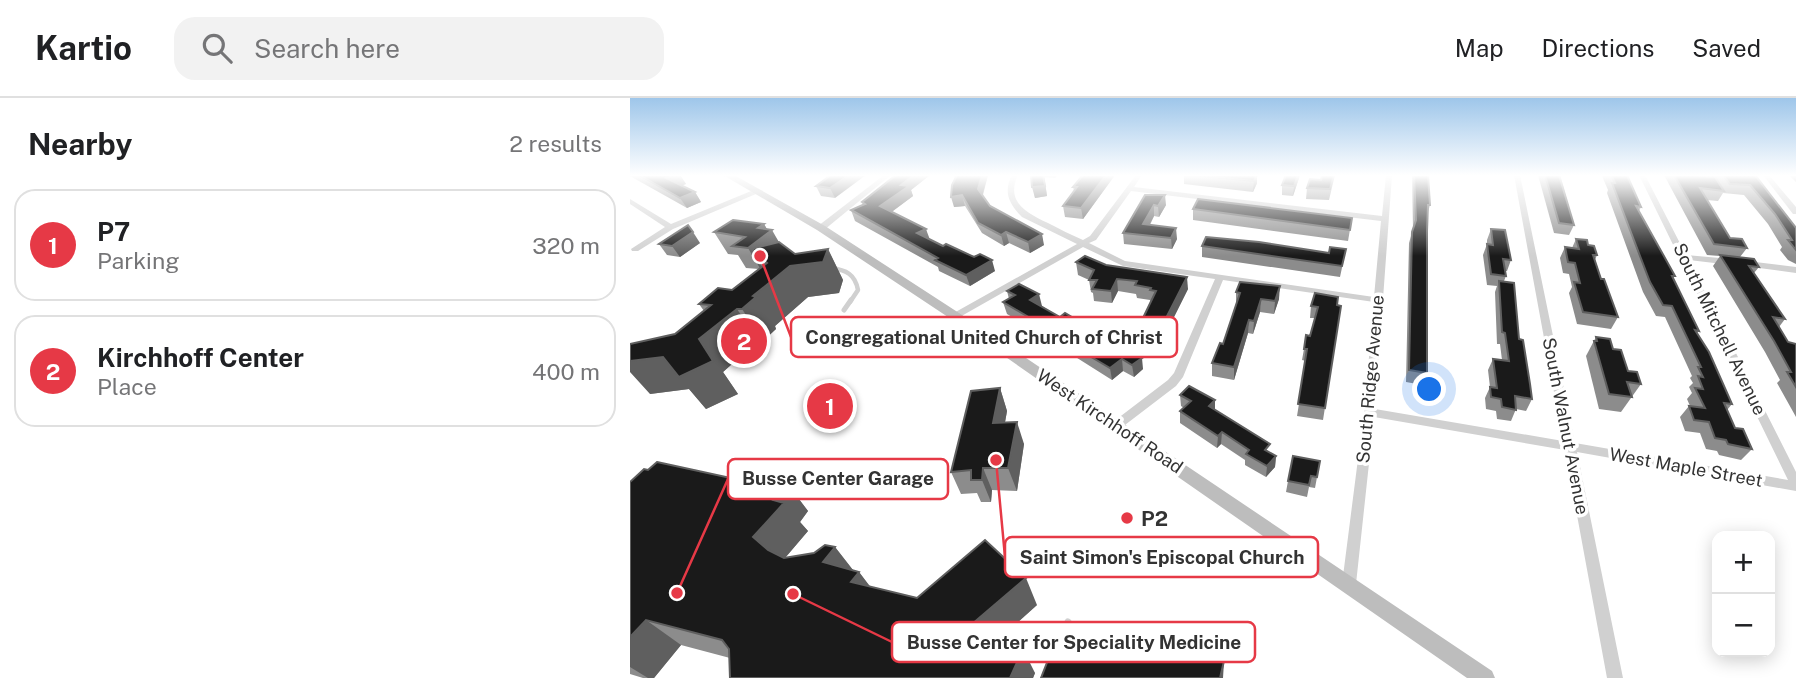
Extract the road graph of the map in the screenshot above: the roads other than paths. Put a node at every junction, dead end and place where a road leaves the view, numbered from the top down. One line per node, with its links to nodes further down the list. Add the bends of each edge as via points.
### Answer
1 (632, 202): 12 (street)
2 (732, 202): 12 (street)
3 (778, 202): 13 (main road, West Kirchhoff Road)
4 (853, 202): 13 (street)
5 (1013, 202): 14 (street, via 1025,215)
6 (1119, 202): 14 (street, via 1098,233)
7 (1240, 202): 11 (street)
8 (1386, 202): 11 (street, South Ridge Avenue)
9 (1522, 202): 25 (street, South Walnut Avenue)
10 (1657, 202): 16 (street, South Mitchell Avenue)
11 (1384, 219): 20 (street, South Ridge Avenue)
12 (670, 227): 15 (street)
13 (821, 228): 22 (main road, West Kirchhoff Road)
14 (1082, 244): 19 (street, via 1123,262); 22 (street)
15 (635, 249)
16 (1685, 257): 18 (street); 26 (street, South Mitchell Avenue)
17 (822, 266): 21 (lane, via 851,273 857,281 858,290)
18 (1796, 270)
19 (1220, 277): 20 (street); 24 (street, via 1179,374)
20 (1377, 300): 23 (street, South Ridge Avenue)
21 (844, 310)
22 (955, 316): 24 (main road, West Kirchhoff Road)
23 (1369, 412): 25 (street, West Maple Street); 27 (street, South Ridge Avenue)
24 (1117, 425): 27 (main road, West Kirchhoff Road)
25 (1569, 446): 26 (street, West Maple Street); 31 (street, South Walnut Avenue)
26 (1796, 485)
27 (1349, 584): 30 (main road, West Kirchhoff Road)
28 (1068, 622): 29 (lane)
29 (1044, 678)
30 (1485, 678)
31 (1615, 678)

